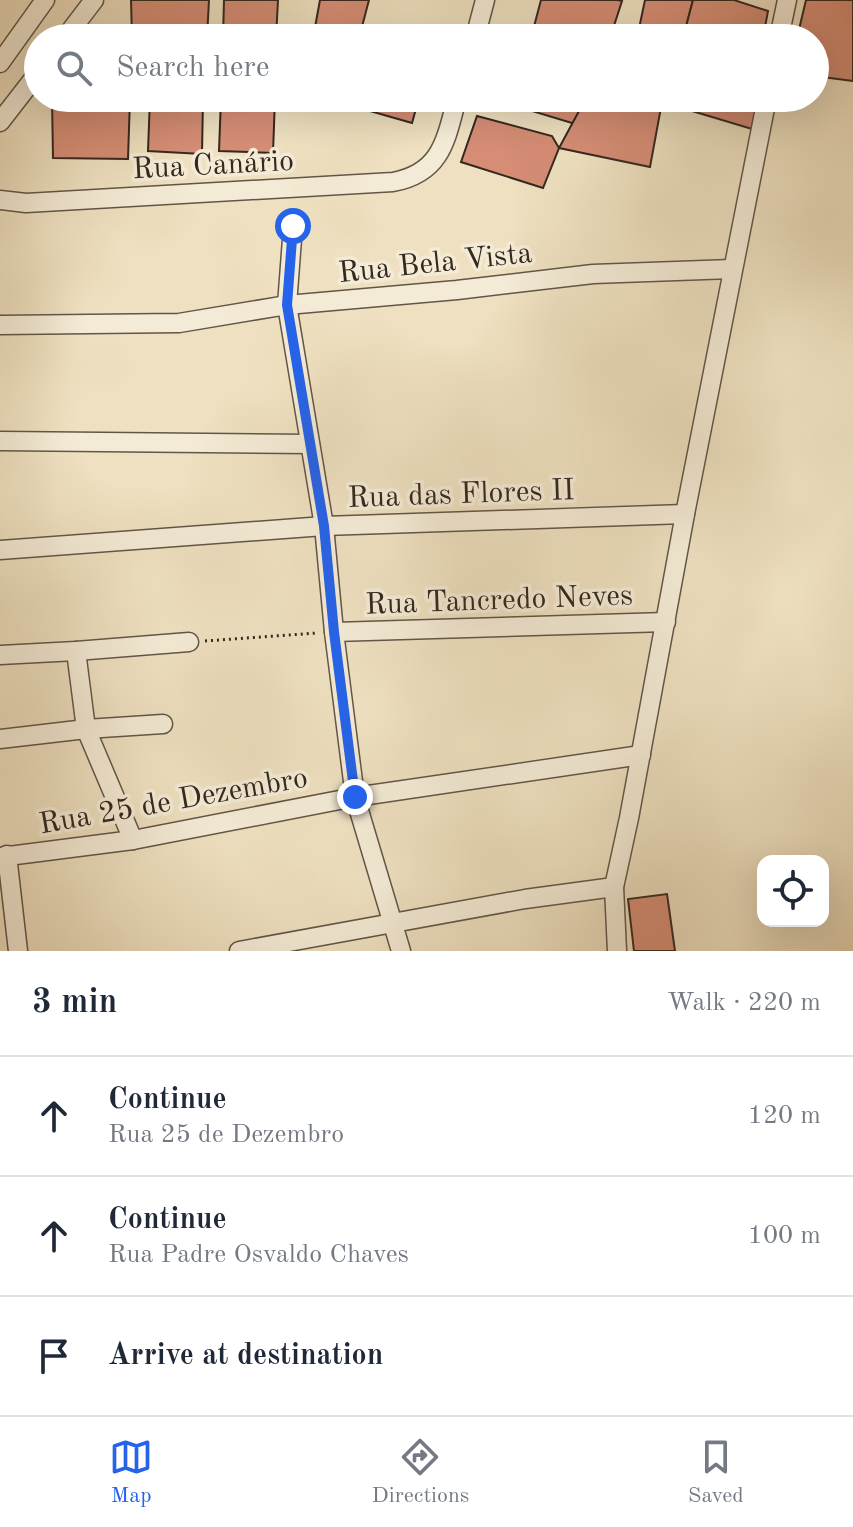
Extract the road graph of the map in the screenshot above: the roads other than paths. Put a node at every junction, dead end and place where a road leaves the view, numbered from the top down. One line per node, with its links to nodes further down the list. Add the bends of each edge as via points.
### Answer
1 (45, 0): 5 (street)
2 (94, 0): 6 (street)
3 (485, 0): 7 (street)
4 (787, 0): 8 (street)
5 (28, 24)
6 (76, 24)
7 (479, 24)
8 (782, 24)
9 (24, 29): 10 (street)
10 (0, 63)
11 (24, 91): 14 (street)
12 (453, 112): 15 (street, Rua Canário, via 444,143 426,168 393,182 26,203)
13 (764, 112): 17 (street)
14 (0, 122)
15 (0, 200)
16 (293, 226): 18 (street)
17 (732, 269): 18 (street, Rua Bela Vista, via 593,274); 22 (street)
18 (287, 305): 19 (street, Rua Bela Vista, via 179,323); 21 (street)
19 (0, 325)
20 (0, 441): 21 (street)
21 (310, 444): 23 (street)
22 (685, 514): 23 (street, Rua das Flores II); 25 (street)
23 (324, 526): 24 (street, Rua das Flores II); 26 (street)
24 (0, 550)
25 (666, 622): 26 (street, Rua Tancredo Neves); 33 (street)
26 (334, 632): 34 (street)
27 (189, 642): 28 (street)
28 (76, 651): 29 (street); 31 (street)
29 (0, 655)
30 (163, 724): 31 (street)
31 (86, 729): 32 (street); 35 (street)
32 (0, 739)
33 (641, 755): 34 (street, Rua 25 de Dezembro); 37 (street)
34 (355, 797): 35 (street, Rua 25 de Dezembro); 38 (street)
35 (133, 840): 36 (street, Rua 25 de Dezembro)
36 (4, 856): 39 (street)
37 (614, 887): 38 (street); 42 (street)
38 (394, 924): 40 (street); 41 (street)
39 (18, 951)
40 (239, 951)
41 (401, 951)
42 (617, 951)

